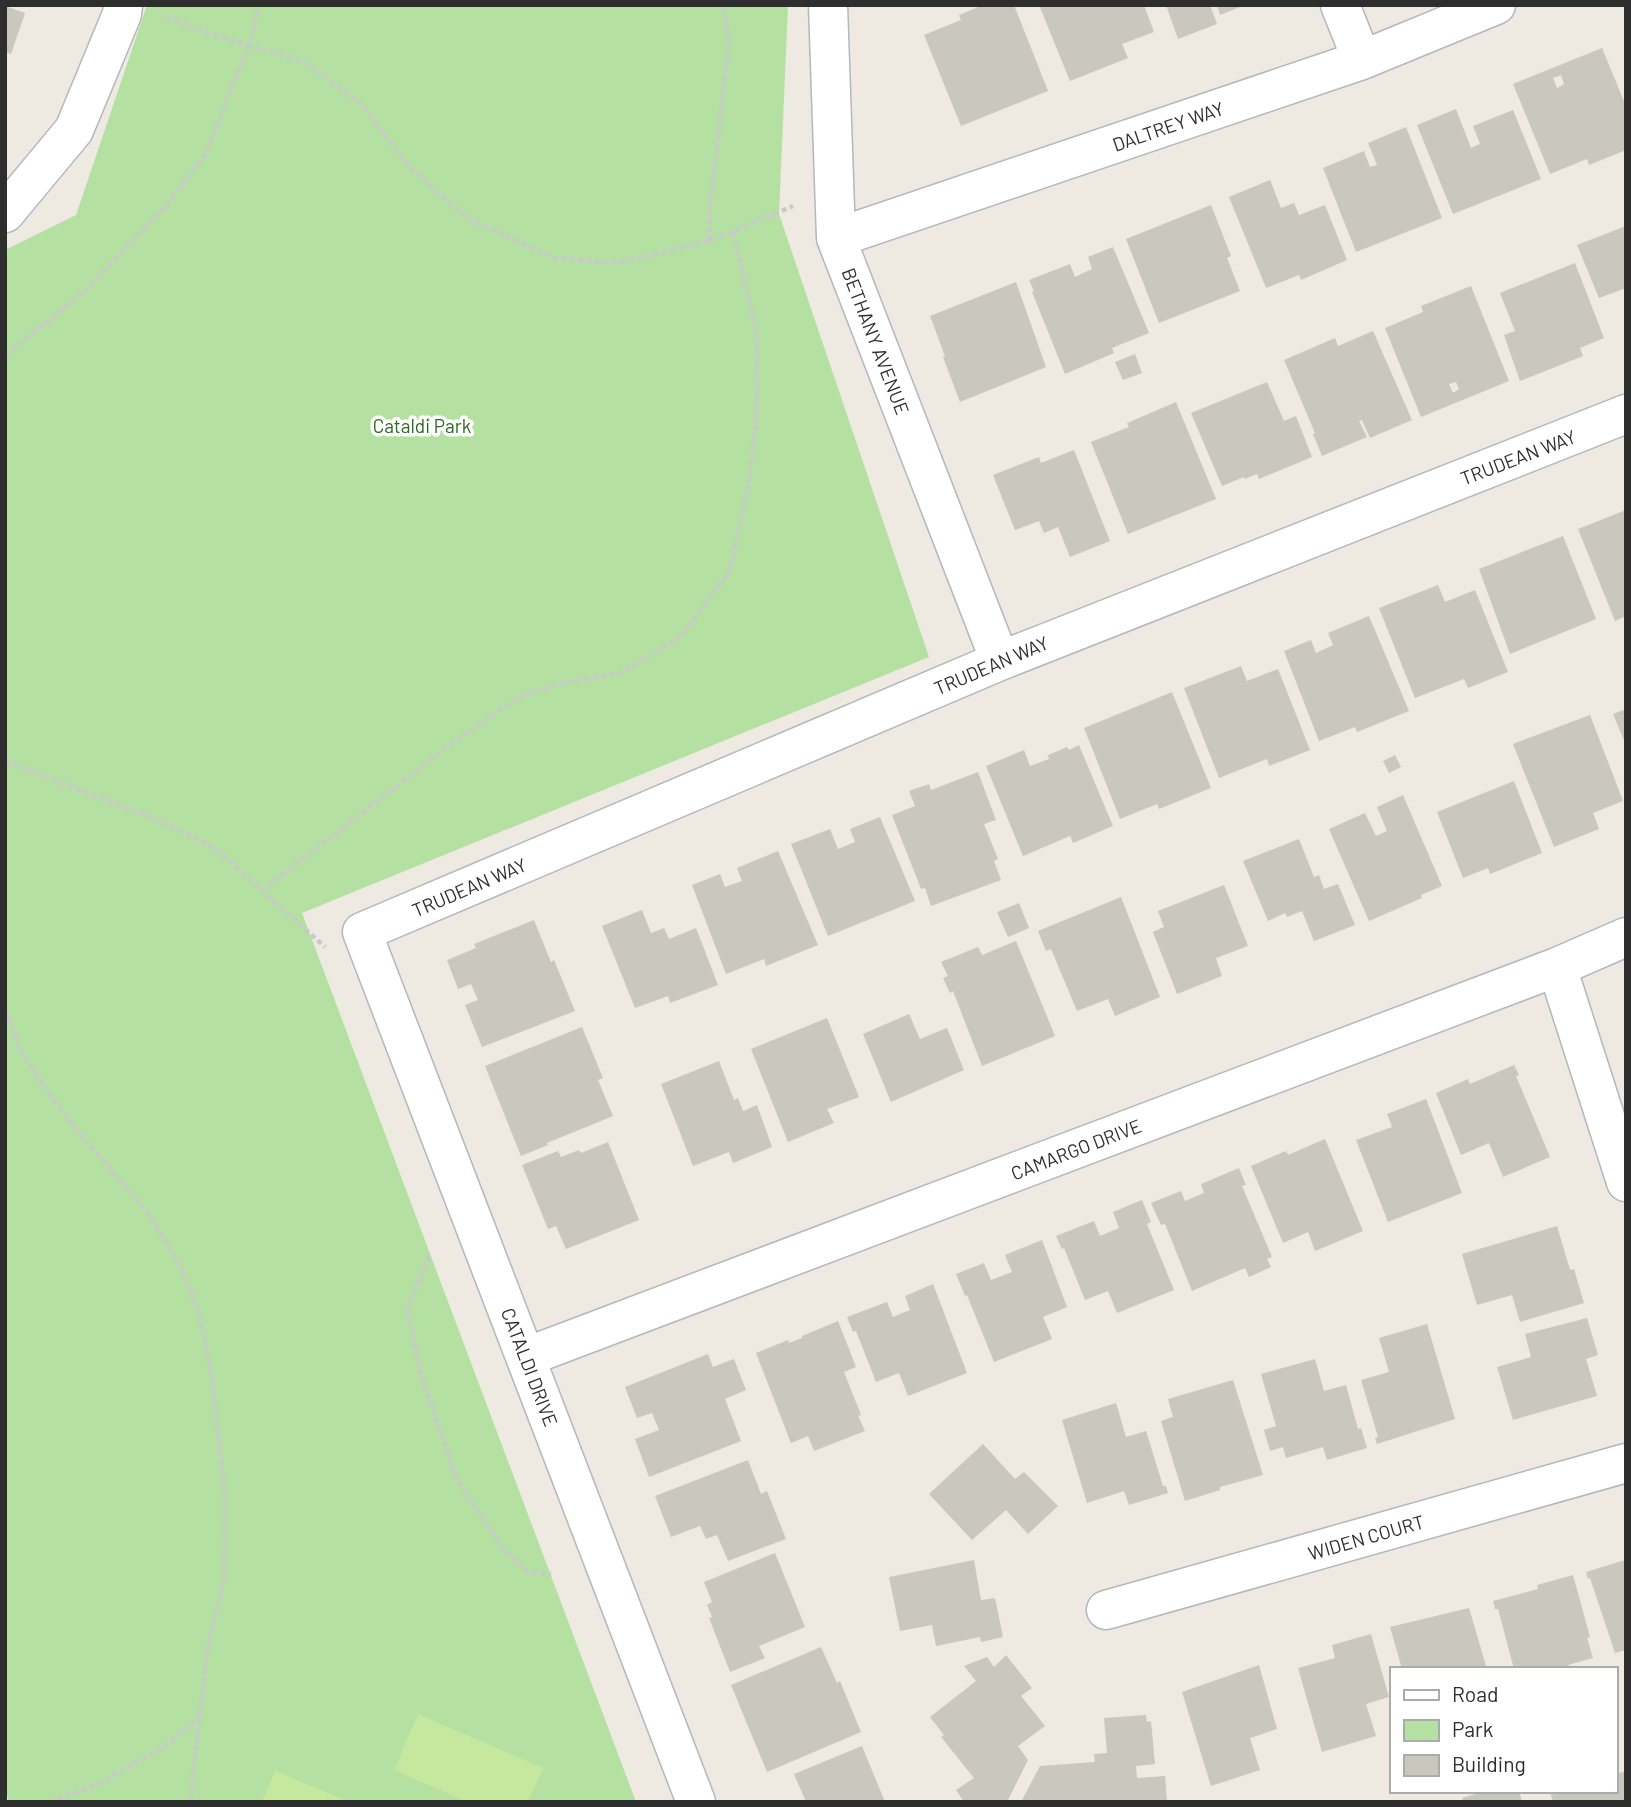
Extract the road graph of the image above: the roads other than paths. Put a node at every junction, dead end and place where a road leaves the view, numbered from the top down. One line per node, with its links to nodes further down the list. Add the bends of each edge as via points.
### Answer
1 (123, 5): 6 (street, via 74,130)
2 (828, 5): 7 (street, BETHANY AVENUE)
3 (1340, 5): 5 (street)
4 (1496, 5): 5 (street, DALTREY WAY)
5 (1362, 60): 7 (street, DALTREY WAY)
6 (5, 213)
7 (836, 238): 9 (street, BETHANY AVENUE)
8 (1626, 414): 9 (street, TRUDEAN WAY)
9 (1000, 661): 11 (street, TRUDEAN WAY)
10 (1626, 937): 12 (street, CAMARGO DRIVE)
11 (346, 942): 14 (street, CATALDI DRIVE)
12 (1557, 967): 13 (street); 14 (street, CAMARGO DRIVE)
13 (1626, 1182)
14 (526, 1357): 17 (street, CATALDI DRIVE)
15 (1626, 1463): 16 (street, WIDEN COURT)
16 (1106, 1610)
17 (696, 1802)

